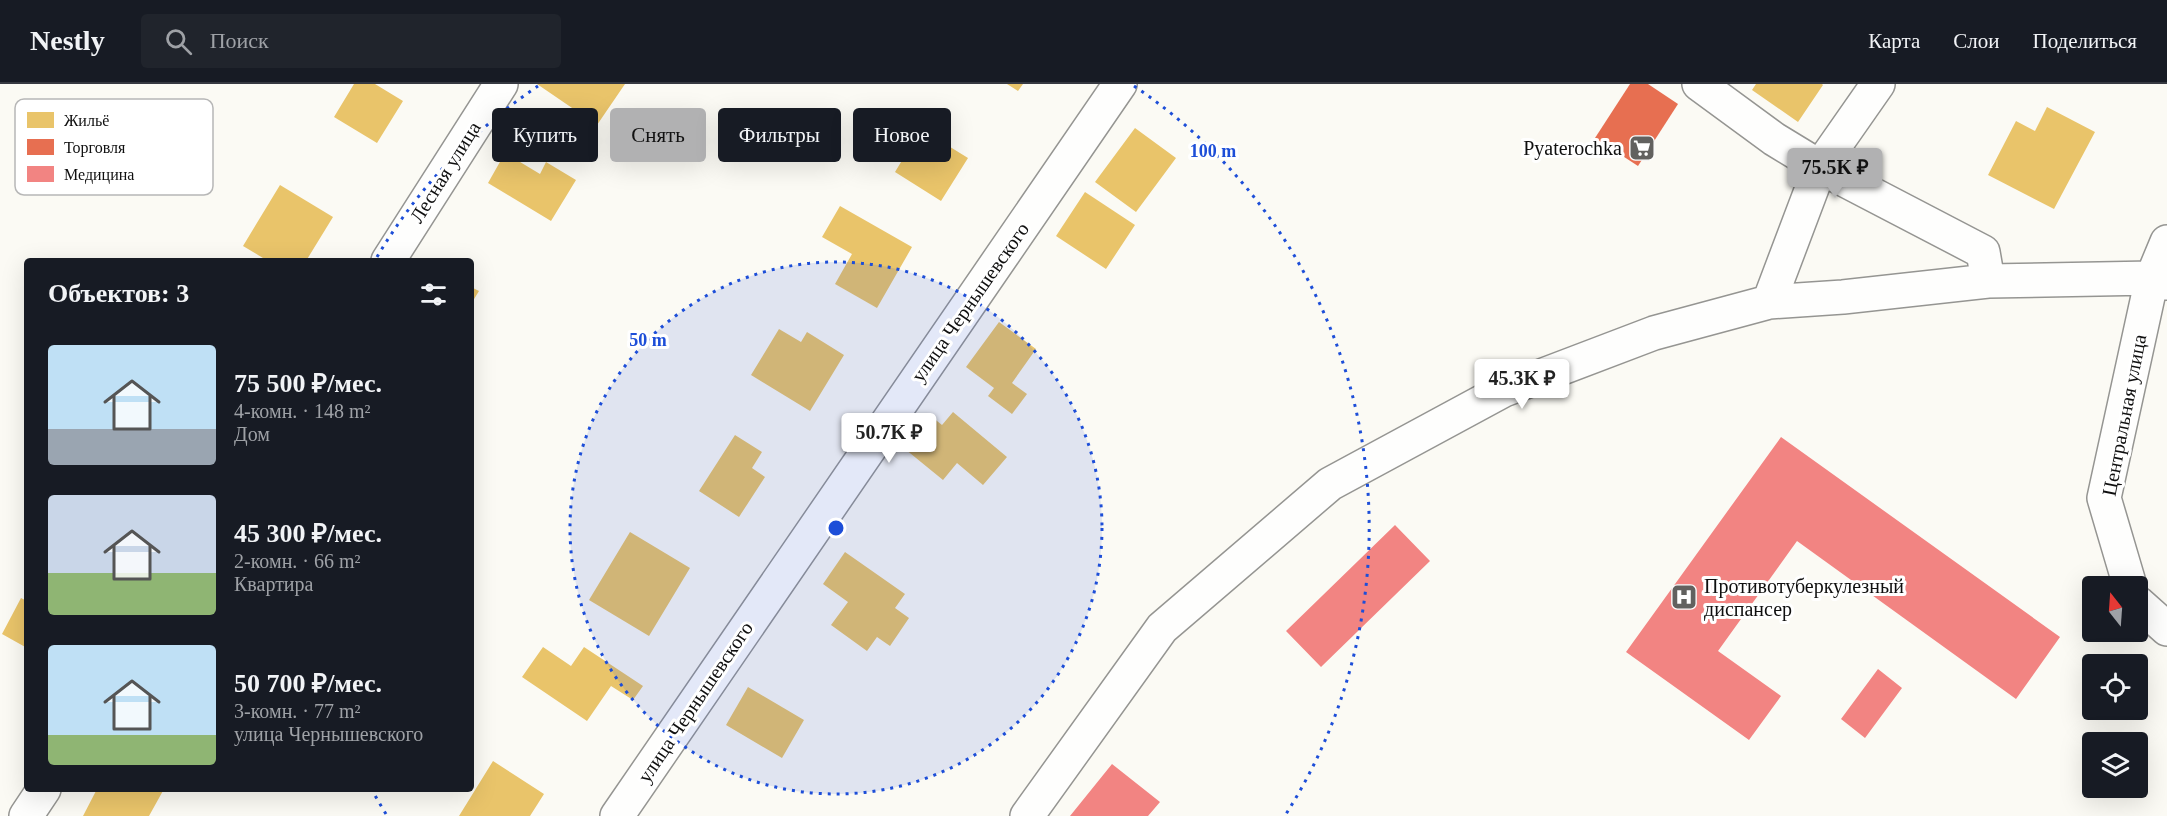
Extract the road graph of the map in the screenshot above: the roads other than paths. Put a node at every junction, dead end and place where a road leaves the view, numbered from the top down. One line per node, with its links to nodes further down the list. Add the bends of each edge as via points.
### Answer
1 (501, 84): 7 (street, Лесная улица)
2 (1120, 84): 16 (street, улица Чернышевского)
3 (1699, 84): 5 (street)
4 (1878, 84): 5 (street)
5 (1820, 167): 9 (street, via 1983,252); 10 (street)
6 (2167, 242): 8 (street, Центральная улица)
7 (390, 258)
8 (2160, 280): 9 (street); 11 (street, Центральная улица, via 2104,498)
9 (1988, 281): 10 (street)
10 (1769, 302): 17 (street, via 1654,333 1504,390 1330,484 1162,628)
11 (2127, 576)
12 (2148, 612): 13 (street)
13 (2167, 629)
14 (42, 792): 15 (street)
15 (26, 816)
16 (617, 816)
17 (1027, 816)

